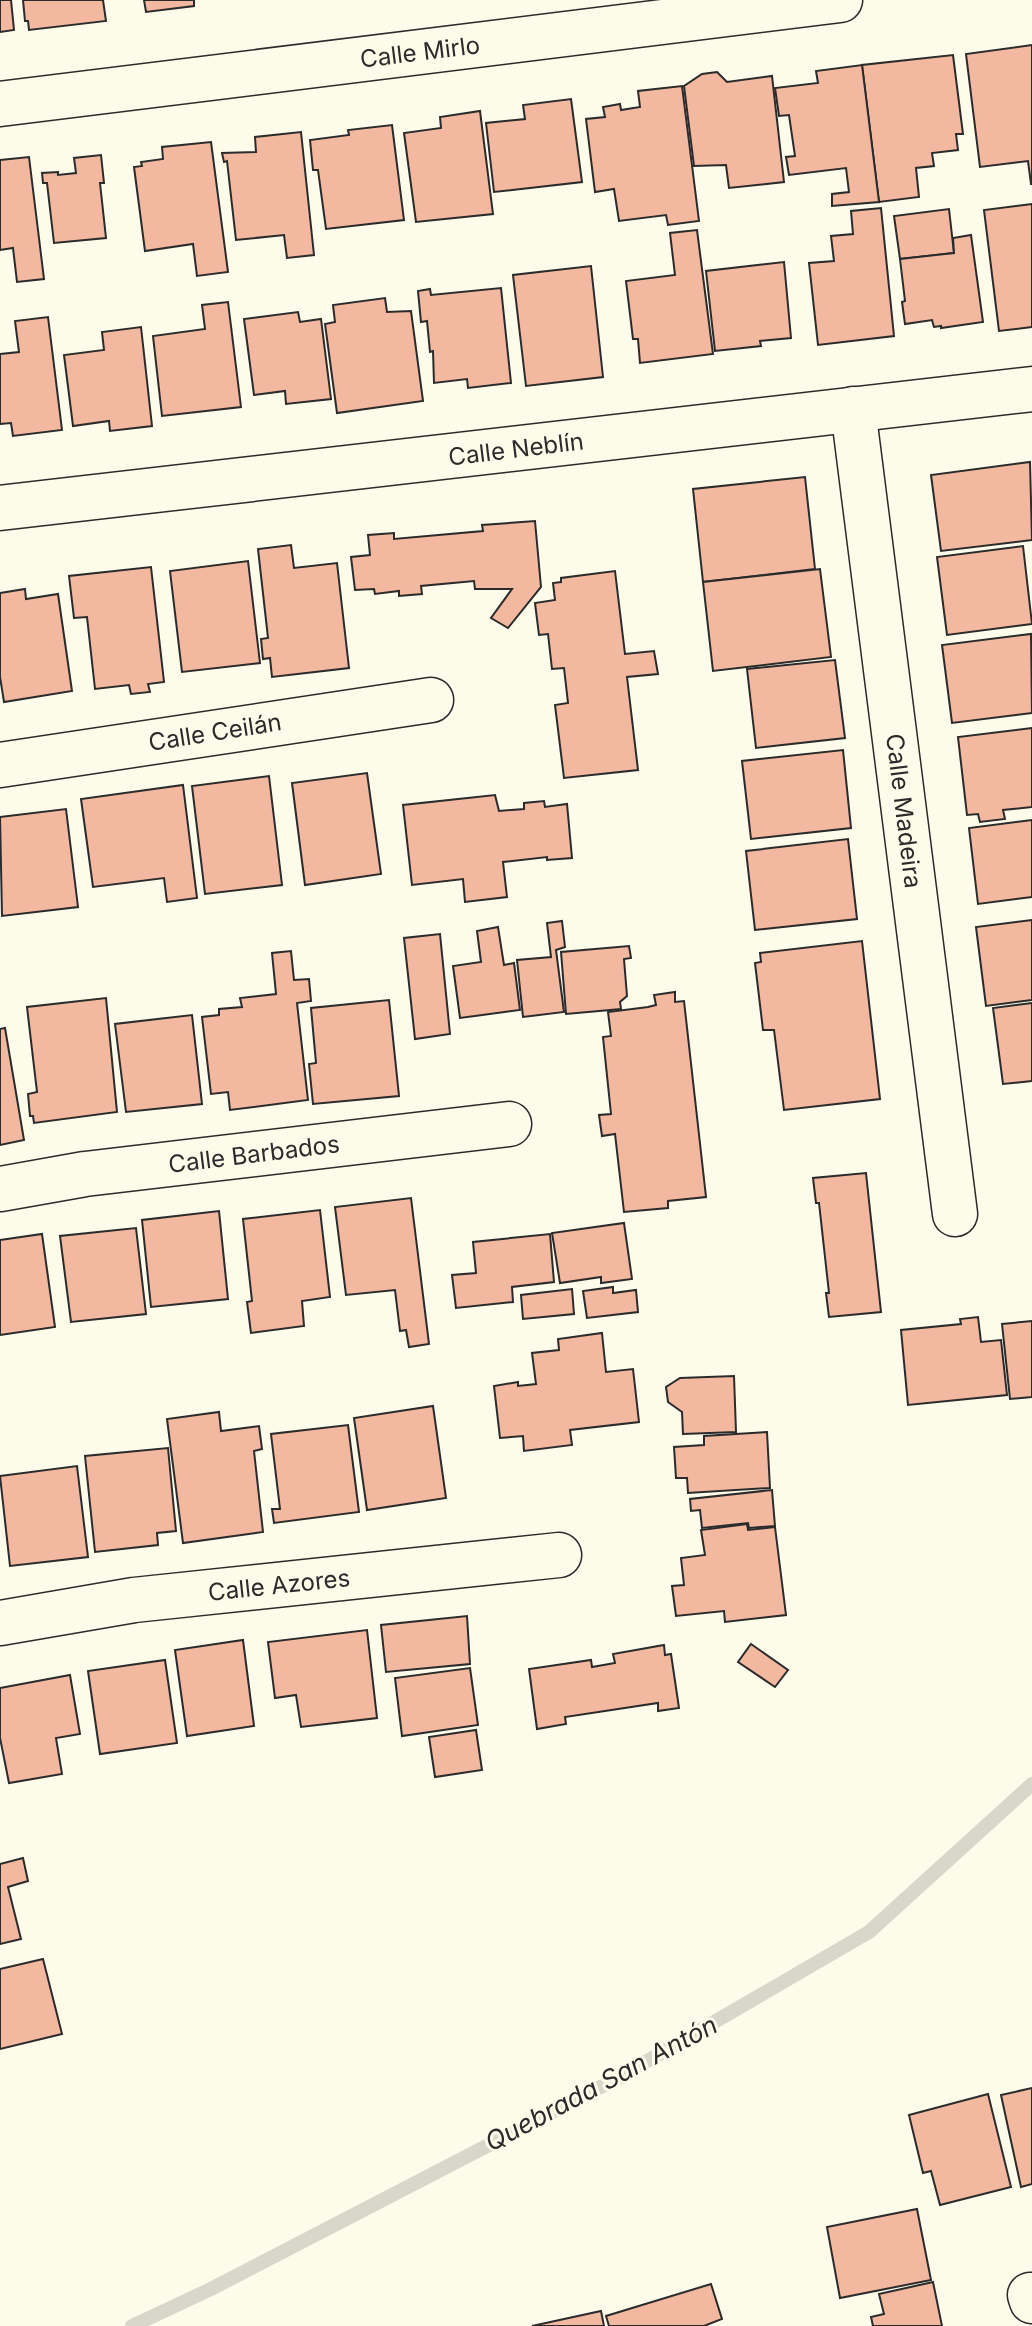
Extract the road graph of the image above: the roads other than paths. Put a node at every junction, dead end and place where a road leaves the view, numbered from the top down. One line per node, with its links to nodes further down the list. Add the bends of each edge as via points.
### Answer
1 (840, 0): 2 (street, Calle Mirlo)
2 (0, 104)
3 (1032, 389): 4 (street, Calle Neblín)
4 (853, 409): 5 (street, Calle Neblín); 10 (street, Calle Madeira)
5 (0, 508)
6 (431, 700): 7 (street, Calle Ceilán)
7 (0, 765)
8 (509, 1124): 9 (street, Calle Barbados, via 85,1174)
9 (0, 1189)
10 (955, 1214)
11 (559, 1555): 12 (street, Calle Azores, via 134,1600)
12 (0, 1623)

